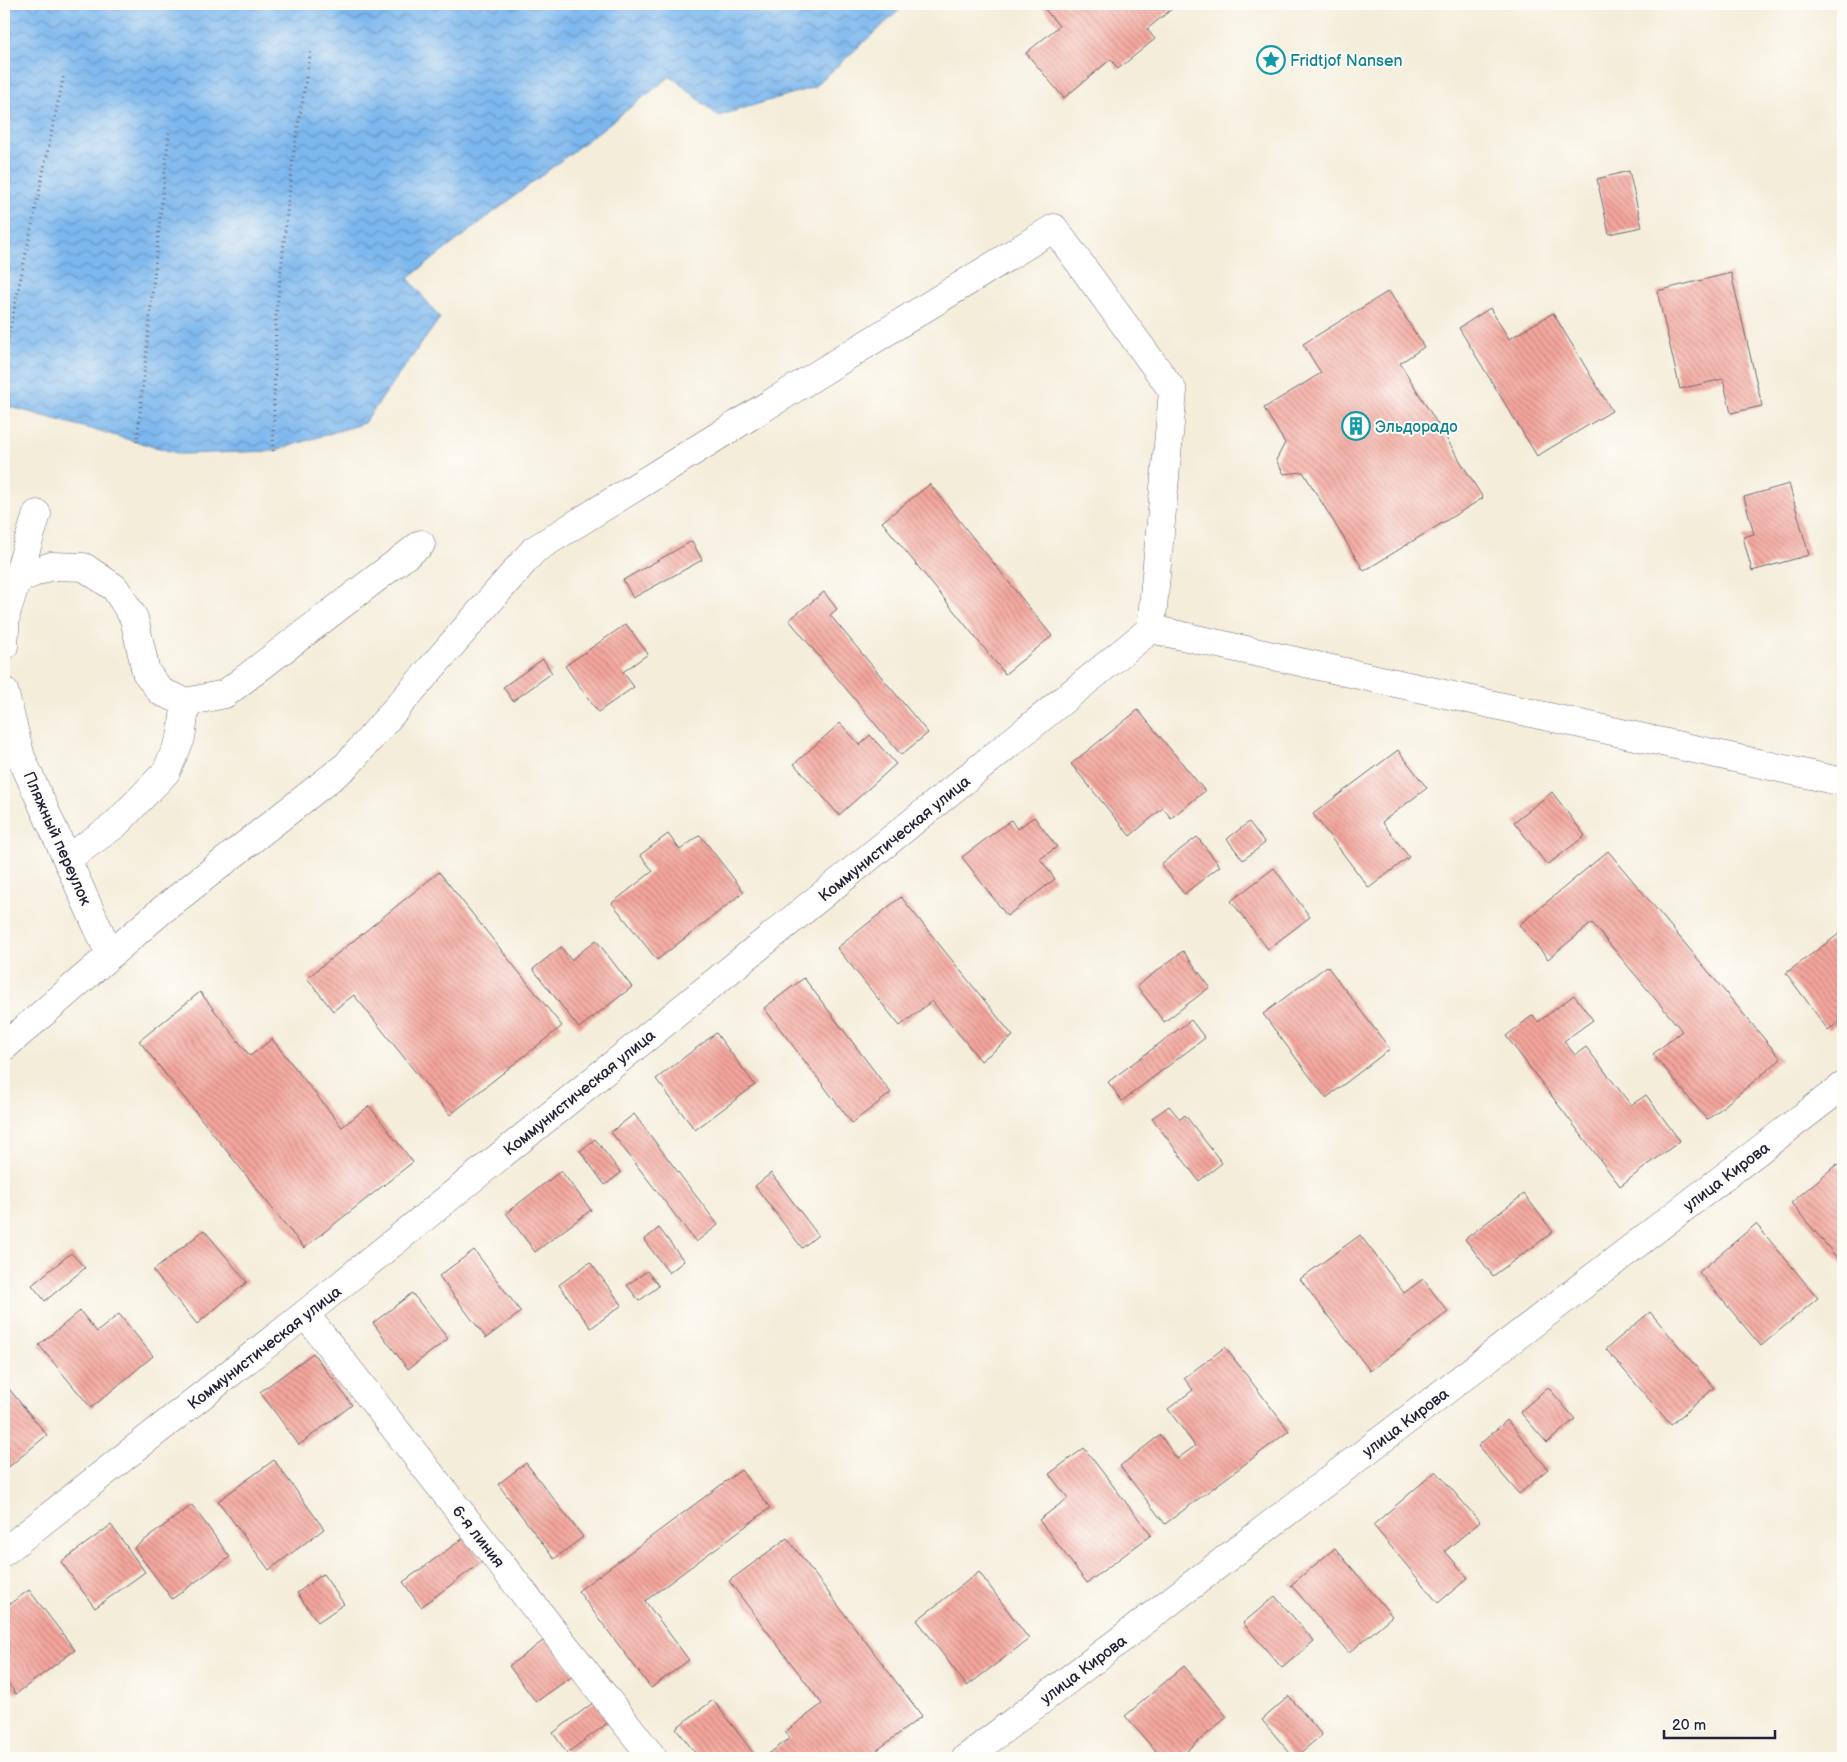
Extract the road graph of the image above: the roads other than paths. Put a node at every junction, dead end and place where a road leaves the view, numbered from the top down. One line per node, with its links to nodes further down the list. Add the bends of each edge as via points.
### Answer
1 (37, 514): 3 (street)
2 (421, 544): 7 (street, via 225,694)
3 (16, 580): 5 (street, via 6,614); 7 (street, via 50,566 84,568 115,588 134,618 146,672 161,692)
4 (1151, 629): 8 (street); 10 (street, via 1173,390 1054,228 534,550 347,765); 13 (street, Коммунистическая улица)
5 (4, 646)
6 (4, 691): 9 (street, Пляжный переулок, via 21,757)
7 (186, 702): 9 (street, via 181,738 166,772 115,825)
8 (1843, 782)
9 (67, 859): 10 (street, Пляжный переулок)
10 (110, 955): 11 (street)
11 (4, 1047)
12 (1843, 1086): 16 (street, улица Кирова)
13 (305, 1314): 14 (street, Коммунистическая улица); 15 (street, 6-я линия)
14 (4, 1552)
15 (653, 1758)
16 (966, 1758)

